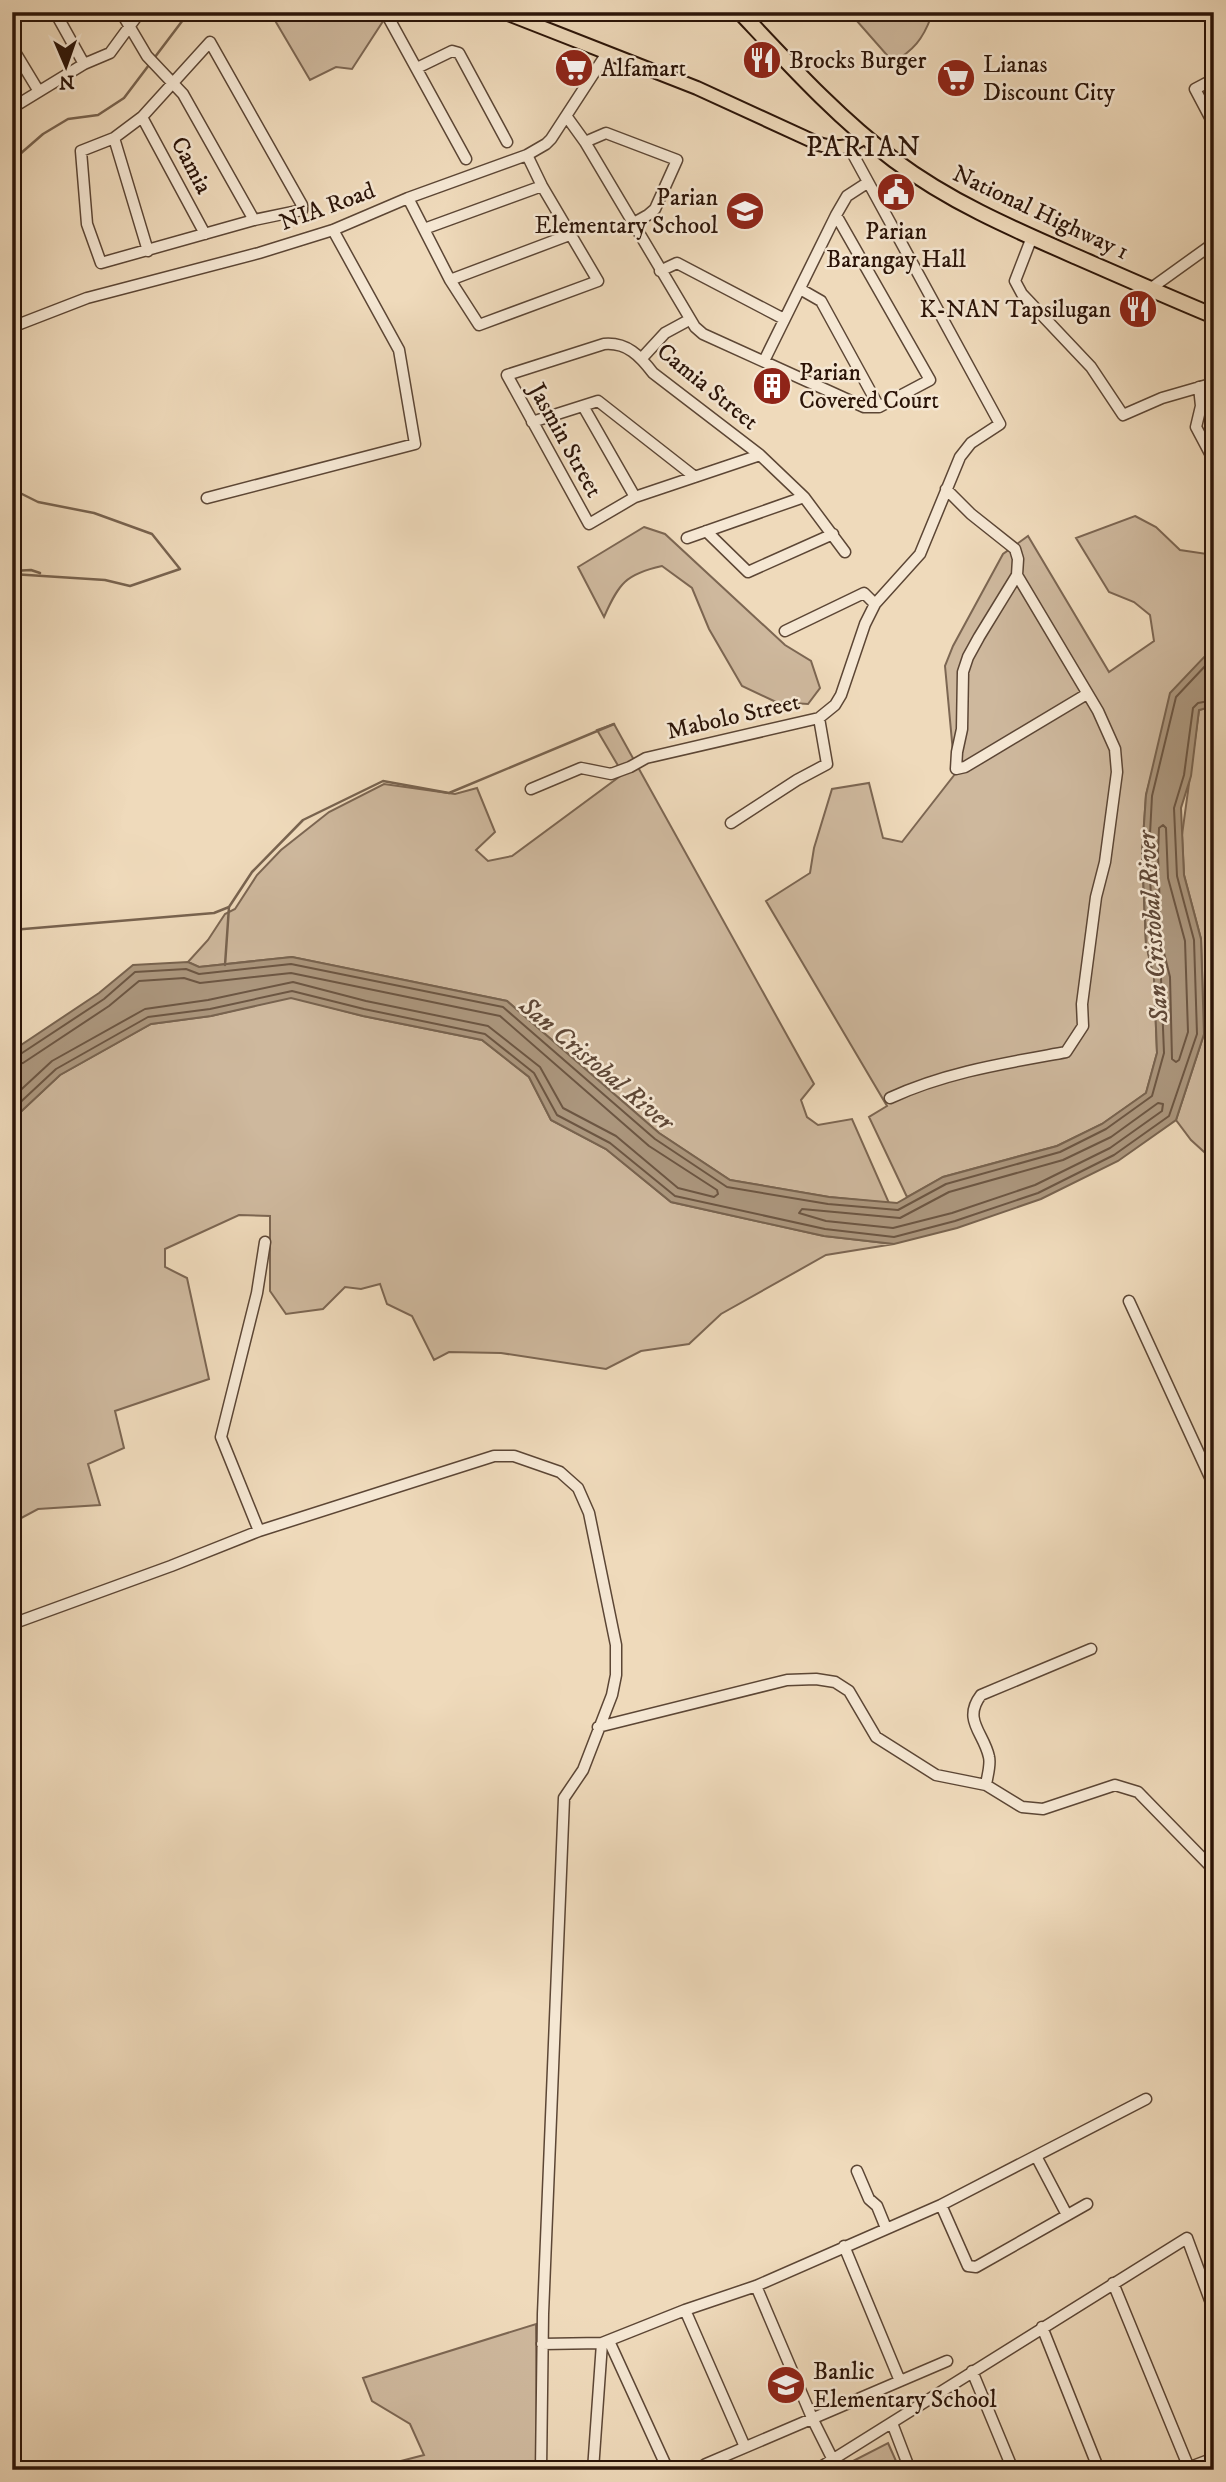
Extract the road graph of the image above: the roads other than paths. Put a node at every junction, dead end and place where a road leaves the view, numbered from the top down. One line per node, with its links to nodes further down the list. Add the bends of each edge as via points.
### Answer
1 (55, 12): 10 (street)
2 (121, 12): 7 (street)
3 (140, 12): 7 (street)
4 (389, 12): 11 (street)
5 (503, 12): 9 (main road)
6 (740, 12): 19 (highway, National Highway 1)
7 (130, 28): 10 (street, via 110,53); 13 (street)
8 (12, 47): 14 (street)
9 (607, 53): 17 (street, NIA Road); 23 (main road, via 697,88 813,142)
10 (84, 64): 14 (street)
11 (417, 68): 21 (street, via 452,51 459,53); 25 (street)
12 (1214, 79): 18 (street, via 1195,89)
13 (172, 83): 16 (street); 30 (street, via 183,94); 30 (street, via 210,43 303,208)
14 (38, 90): 15 (street)
15 (12, 108)
16 (142, 117): 20 (street); 34 (street, Camia)
17 (567, 117): 22 (street); 24 (street, NIA Road, via 546,144)
18 (1214, 125)
19 (865, 136): 23 (main road); 36 (highway, National Highway 1, via 896,162 965,206)
20 (114, 138): 38 (street); 38 (street, via 81,150 87,224 102,263)
21 (507, 142)
22 (585, 142): 31 (street); 31 (street, via 606,133 677,160 654,209)
23 (849, 146): 26 (street, Mabolo Street)
24 (527, 155): 27 (street); 28 (street, NIA Road)
25 (466, 159)
26 (867, 183): 29 (street, via 847,196); 58 (street, Mabolo Street, via 1000,424 971,443)
27 (542, 186): 32 (street); 35 (street)
28 (408, 198): 32 (street); 33 (street, NIA Road)
29 (836, 215): 41 (street); 53 (street, via 930,380)
30 (254, 220): 34 (street)
31 (632, 224): 39 (street)
32 (424, 229): 40 (street)
33 (333, 230): 46 (street, NIA Road, via 87,298); 61 (street, via 399,350 415,444)
34 (205, 234): 38 (street)
35 (572, 234): 40 (street); 40 (street, via 598,281 479,325)
36 (1032, 237): 42 (highway, National Highway 1); 51 (street, via 1014,281 1091,367 1123,415)
37 (1214, 243): 42 (street)
38 (148, 251)
39 (660, 271): 44 (street, via 677,263); 45 (street)
40 (450, 280)
41 (800, 289): 44 (street); 53 (street, via 821,301)
42 (1150, 289): 43 (highway, National Highway 1)
43 (1214, 316)
44 (784, 319): 48 (street)
45 (689, 320): 47 (street, via 665,333); 48 (street, via 703,334)
46 (12, 327)
47 (642, 358): 49 (street, Camia Street, via 625,345 604,344); 55 (street, Camia Street, via 653,373)
48 (764, 361): 53 (street, via 864,407)
49 (507, 375): 54 (street, Jasmin Street)
50 (1214, 383): 51 (street)
51 (1199, 387): 56 (street, via 1196,427)
52 (583, 406): 54 (street); 57 (street, via 598,401); 59 (street)
53 (879, 407)
54 (532, 422): 59 (street, Jasmin Street, via 589,524)
55 (760, 455): 57 (street); 60 (street, Camia Street)
56 (1214, 461)
57 (695, 477): 59 (street)
58 (946, 489): 66 (street, via 1015,549); 67 (street, Mabolo Street, via 920,554)
59 (635, 497)
60 (804, 497): 62 (street); 63 (street, Camia Street)
61 (207, 498)
62 (706, 531): 63 (street, via 748,572); 64 (street)
63 (833, 534): 65 (street, Camia Street)
64 (687, 538)
65 (845, 552)
66 (1017, 575): 69 (street); 69 (street, via 968,657 956,769)
67 (876, 604): 68 (street, via 864,593); 70 (street, Mabolo Street, via 841,695)
68 (785, 631)
69 (1087, 694): 73 (street, via 1115,749 1117,772 1096,897 1083,1026 1066,1052 924,1082)
70 (819, 718): 71 (street, Mabolo Street, via 646,758 611,774 581,768); 72 (street, via 827,764)
71 (531, 789)
72 (731, 823)
73 (890, 1098)
74 (265, 1242): 77 (street, via 221,1437)
75 (1129, 1301): 76 (street)
76 (1214, 1486)
77 (259, 1531): 78 (street); 80 (street, via 494,1456 514,1456 560,1472 578,1488 589,1513 616,1645 612,1695)
78 (12, 1624)
79 (1091, 1649): 81 (street, via 981,1695 973,1718 990,1758)
80 (598, 1727): 81 (street, via 787,1680 816,1679 835,1682 849,1691 876,1738 936,1775); 97 (street, via 583,1770 564,1798)
81 (986, 1785): 82 (street, via 1023,1807 1042,1809 1115,1784 1125,1786 1138,1792)
82 (1214, 1870)
83 (1146, 2099): 84 (street)
84 (1036, 2156): 87 (street); 88 (street)
85 (857, 2171): 89 (street)
86 (1087, 2204): 88 (street)
87 (941, 2206): 88 (street, via 968,2266 976,2267); 89 (street)
88 (1067, 2215)
89 (886, 2228): 90 (street)
90 (844, 2246): 92 (street); 100 (street)
91 (1113, 2283): 94 (street, via 1187,2238); 95 (street); 106 (street)
92 (756, 2286): 93 (street); 101 (street)
93 (685, 2311): 96 (street); 103 (street)
94 (1214, 2311)
95 (1042, 2327): 99 (street); 114 (street)
96 (606, 2342): 97 (street); 108 (street); 109 (street)
97 (542, 2344): 107 (street)
98 (947, 2361): 100 (street)
99 (972, 2371): 102 (street); 113 (street)
100 (900, 2381): 101 (street)
101 (813, 2420): 103 (street); 105 (street)
102 (892, 2423): 105 (street); 112 (street)
103 (745, 2447): 110 (street)
104 (1214, 2458): 106 (street)
105 (835, 2465): 111 (street)
106 (1186, 2469)
107 (541, 2470)
108 (593, 2470)
109 (668, 2470)
110 (697, 2470)
111 (816, 2470)
112 (910, 2470)
113 (1013, 2470)
114 (1099, 2470)

